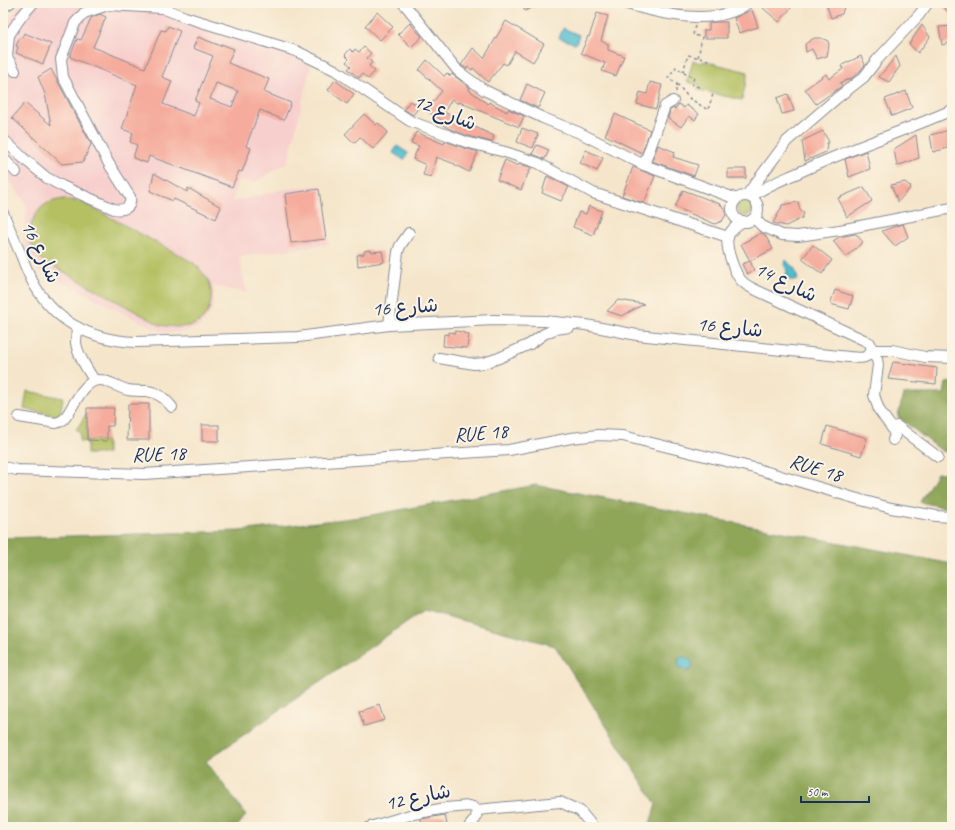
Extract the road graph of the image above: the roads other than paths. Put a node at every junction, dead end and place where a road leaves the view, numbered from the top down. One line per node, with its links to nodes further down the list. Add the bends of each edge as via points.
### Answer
1 (10, 3): 8 (street)
2 (33, 3): 9 (street, via 9,35 7,57)
3 (403, 3): 14 (street, شارع 12, via 458,71 484,90)
4 (624, 3): 5 (street, via 658,13 692,17 714,17 737,11)
5 (748, 3)
6 (928, 3): 16 (street, via 864,77 786,141)
7 (160, 6): 12 (street, شارع 12, via 108,5 84,13 75,24 61,59 63,77 109,164 130,197 131,202 128,206 123,210 114,209 47,178); 22 (street, شارع 12, via 184,17 296,50 335,70 410,121 466,142 538,163 594,193)
8 (3, 7)
9 (15, 71)
10 (673, 101): 14 (street, via 665,106)
11 (952, 110): 16 (street, via 827,159)
12 (3, 139)
13 (3, 158): 15 (street)
14 (644, 165): 16 (street, شارع 12)
15 (16, 172)
16 (745, 197): 19 (street, via 754,199 757,205); 20 (street, via 734,202 733,210 736,217)
17 (952, 208): 19 (street, via 798,236 782,235 762,226)
18 (3, 213): 25 (street, شارع 16, via 34,285 57,313)
19 (754, 218): 20 (street)
20 (743, 221): 22 (street)
21 (408, 233): 23 (street, via 398,252)
22 (728, 237): 26 (street, شارع 14, via 728,247 735,269 740,280 747,286 870,343)
23 (389, 325): 24 (street, شارع 16, via 494,320); 25 (street, شارع 16, via 298,337 134,342 104,338)
24 (586, 325): 26 (street, شارع 16, via 637,335 860,358 867,356); 27 (street, via 555,329 530,344 484,362 474,364)
25 (77, 327): 29 (street, via 76,344 80,357)
26 (871, 351): 28 (street, شارع 16, via 892,350 925,358); 32 (street, via 878,365 874,395 879,410)
27 (440, 358)
28 (952, 358)
29 (94, 380): 30 (street, via 102,380 128,390 153,392); 31 (street, via 60,422)
30 (172, 407)
31 (19, 417)
32 (892, 428): 33 (street, via 895,435); 34 (street, via 901,428)
33 (893, 440)
34 (938, 457)
35 (3, 468): 36 (street, RUE 18, via 144,474 509,450 572,438 623,436 754,468 891,508)
36 (952, 517)
37 (476, 810): 38 (street, شارع 12, via 469,806 446,808 413,814); 39 (street, شارع 12, via 476,818); 40 (street, via 560,802 580,810)
38 (370, 827)
39 (469, 827)
40 (593, 827)

